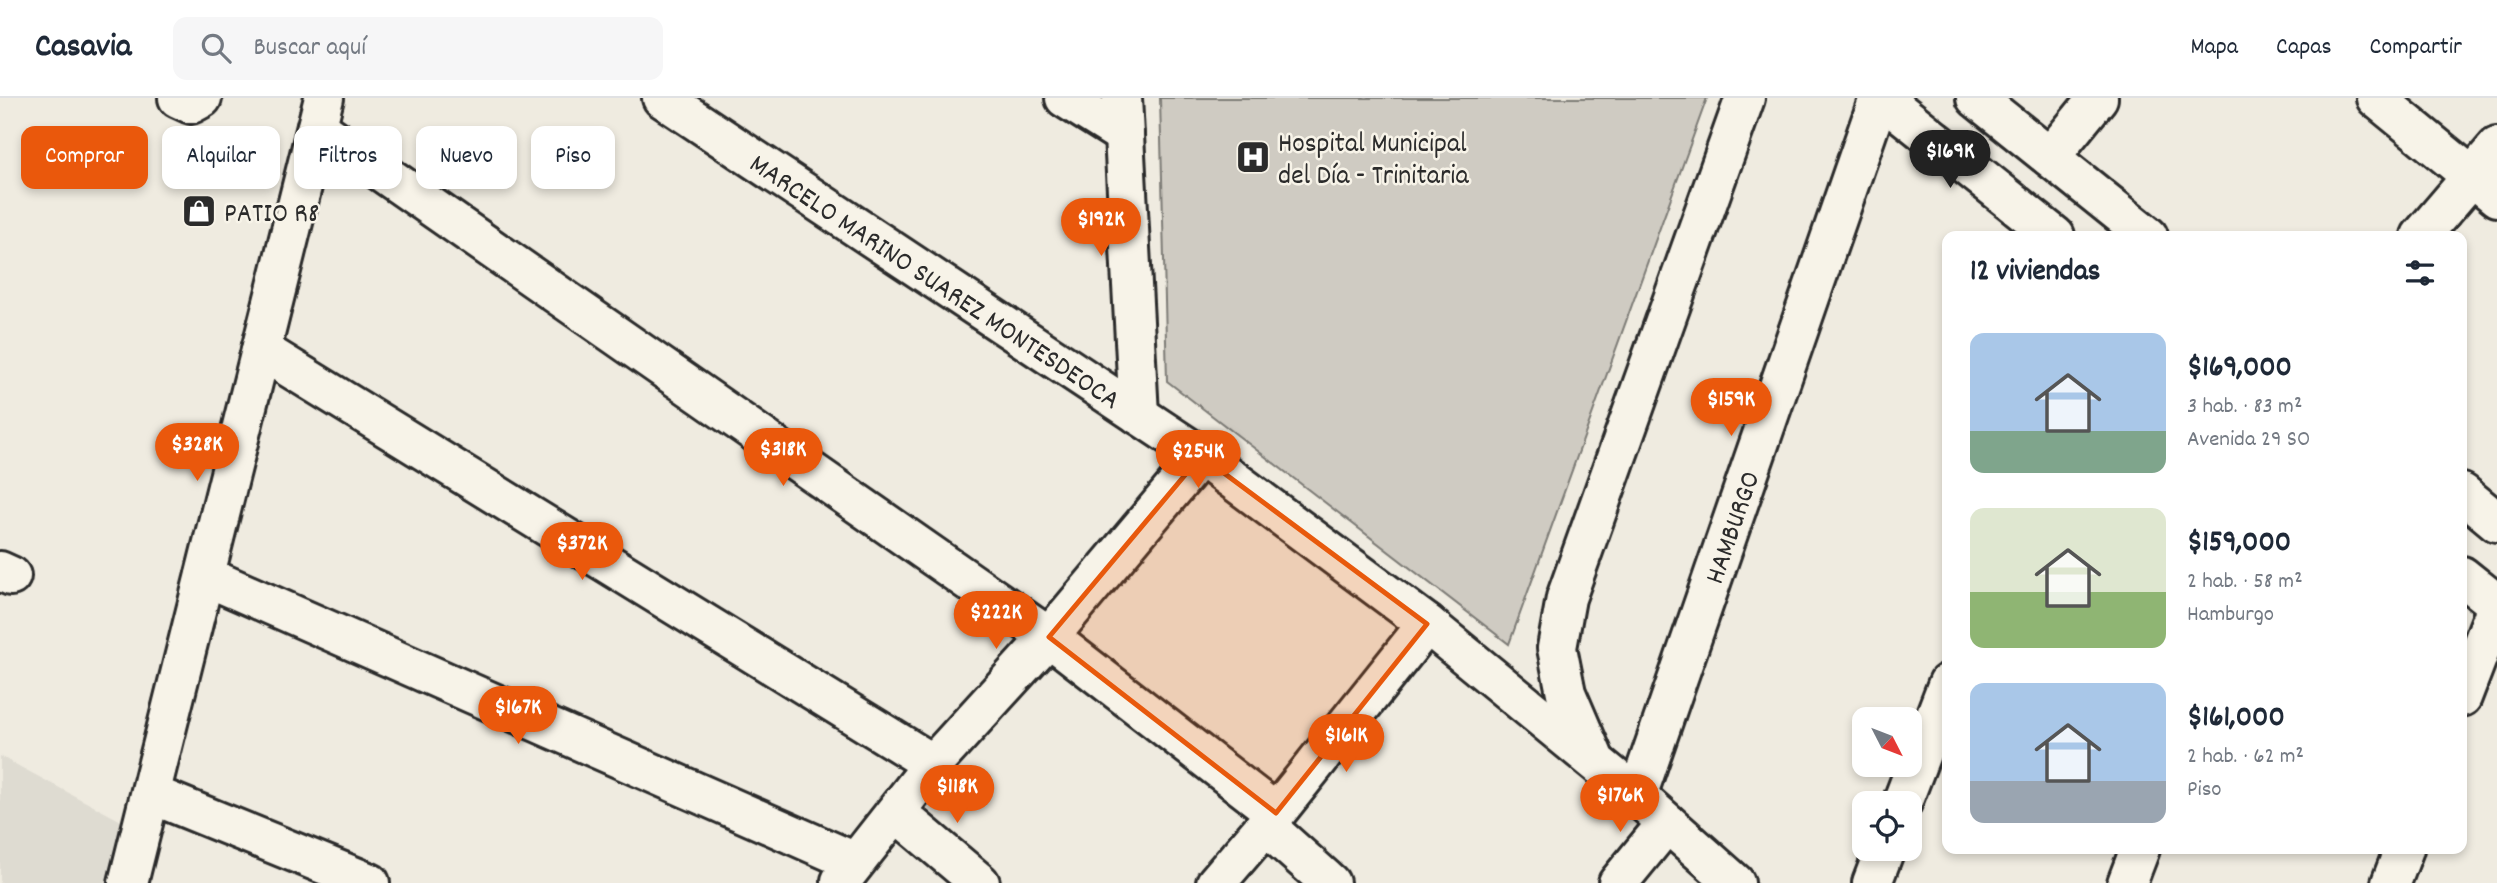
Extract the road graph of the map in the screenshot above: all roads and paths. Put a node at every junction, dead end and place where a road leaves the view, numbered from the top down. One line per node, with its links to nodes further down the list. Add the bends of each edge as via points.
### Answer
1 (178, 98): 2 (street, via 191,104)
2 (202, 98)
3 (662, 98): 20 (street, MARCELO MARINO SUAREZ MONTESDEOCA)
4 (1065, 98): 12 (street)
5 (1122, 98): 12 (street)
6 (1745, 98): 32 (street, via 1566,598 1557,648 1566,693)
7 (1880, 98): 16 (street); 35 (street, HAMBURGO)
8 (1976, 98): 14 (street)
9 (2098, 98): 14 (street)
10 (2376, 98): 15 (street)
11 (320, 113): 19 (street); 28 (street)
12 (1124, 135): 20 (street)
13 (2497, 147): 15 (street)
14 (2050, 157): 17 (street)
15 (2484, 187): 18 (street)
16 (2048, 231)
17 (2142, 231)
18 (2427, 231)
19 (261, 350): 24 (street); 31 (street)
20 (1139, 415): 21 (street, MARCELO MARINO SUAREZ MONTESDEOCA)
21 (1201, 456): 27 (street, MARCELO MARINO SUAREZ MONTESDEOCA); 28 (street)
22 (2467, 497): 23 (street)
23 (2497, 522)
24 (205, 576): 34 (street); 42 (street)
25 (2467, 580): 26 (street)
26 (2497, 605): 29 (street)
27 (1427, 624): 32 (street, MARCELO MARINO SUAREZ MONTESDEOCA); 37 (street)
28 (1049, 637): 31 (street); 37 (street)
29 (2467, 684)
30 (1942, 699): 33 (street)
31 (933, 764): 36 (street)
32 (1597, 764): 35 (street, MARCELO MARINO SUAREZ MONTESDEOCA)
33 (1907, 791)
34 (151, 794): 43 (street); 44 (street)
35 (1636, 796): 38 (street, MARCELO MARINO SUAREZ MONTESDEOCA)
36 (897, 813): 42 (street); 45 (street)
37 (1271, 819): 46 (street); 47 (street)
38 (1667, 823): 48 (street); 49 (street, MARCELO MARINO SUAREZ MONTESDEOCA)
39 (2138, 854): 51 (street)
40 (2402, 854): 52 (street)
41 (1880, 861): 50 (street)
42 (848, 873)
43 (128, 883)
44 (370, 883)
45 (980, 883)
46 (1216, 883)
47 (1330, 883)
48 (1618, 883)
49 (1735, 883)
50 (1872, 883)
51 (2127, 883)
52 (2391, 883)

